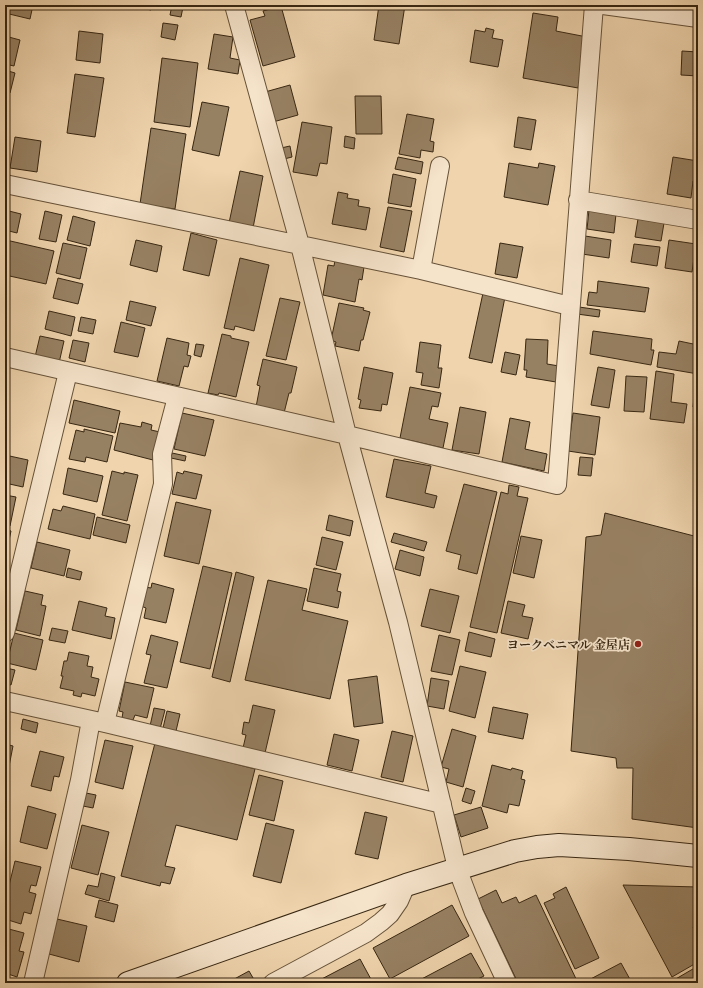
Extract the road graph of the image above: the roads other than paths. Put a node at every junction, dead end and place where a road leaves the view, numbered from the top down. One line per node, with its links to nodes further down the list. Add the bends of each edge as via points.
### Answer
1 (234, 5): 9 (street)
2 (594, 5): 7 (street)
3 (603, 5): 4 (street)
4 (698, 18)
5 (440, 166): 10 (street)
6 (5, 184): 9 (street)
7 (578, 200): 8 (street); 11 (street)
8 (698, 220)
9 (300, 245): 10 (street); 15 (street)
10 (422, 270): 11 (street)
11 (570, 306): 15 (street, via 557,485)
12 (5, 357): 13 (street)
13 (68, 372): 14 (street); 16 (street)
14 (177, 397): 15 (street); 18 (street, via 162,454 164,484)
15 (347, 435): 19 (street, via 398,622)
16 (5, 633)
17 (5, 701): 18 (street)
18 (98, 722): 19 (street); 23 (street, via 80,780)
19 (442, 804): 21 (street)
20 (698, 856): 21 (street, via 559,845 516,851)
21 (457, 868): 22 (street); 26 (street, via 474,913)
22 (406, 885): 24 (street); 25 (street, via 399,901 381,922 366,933)
23 (33, 983)
24 (128, 983)
25 (273, 983)
26 (507, 983)

